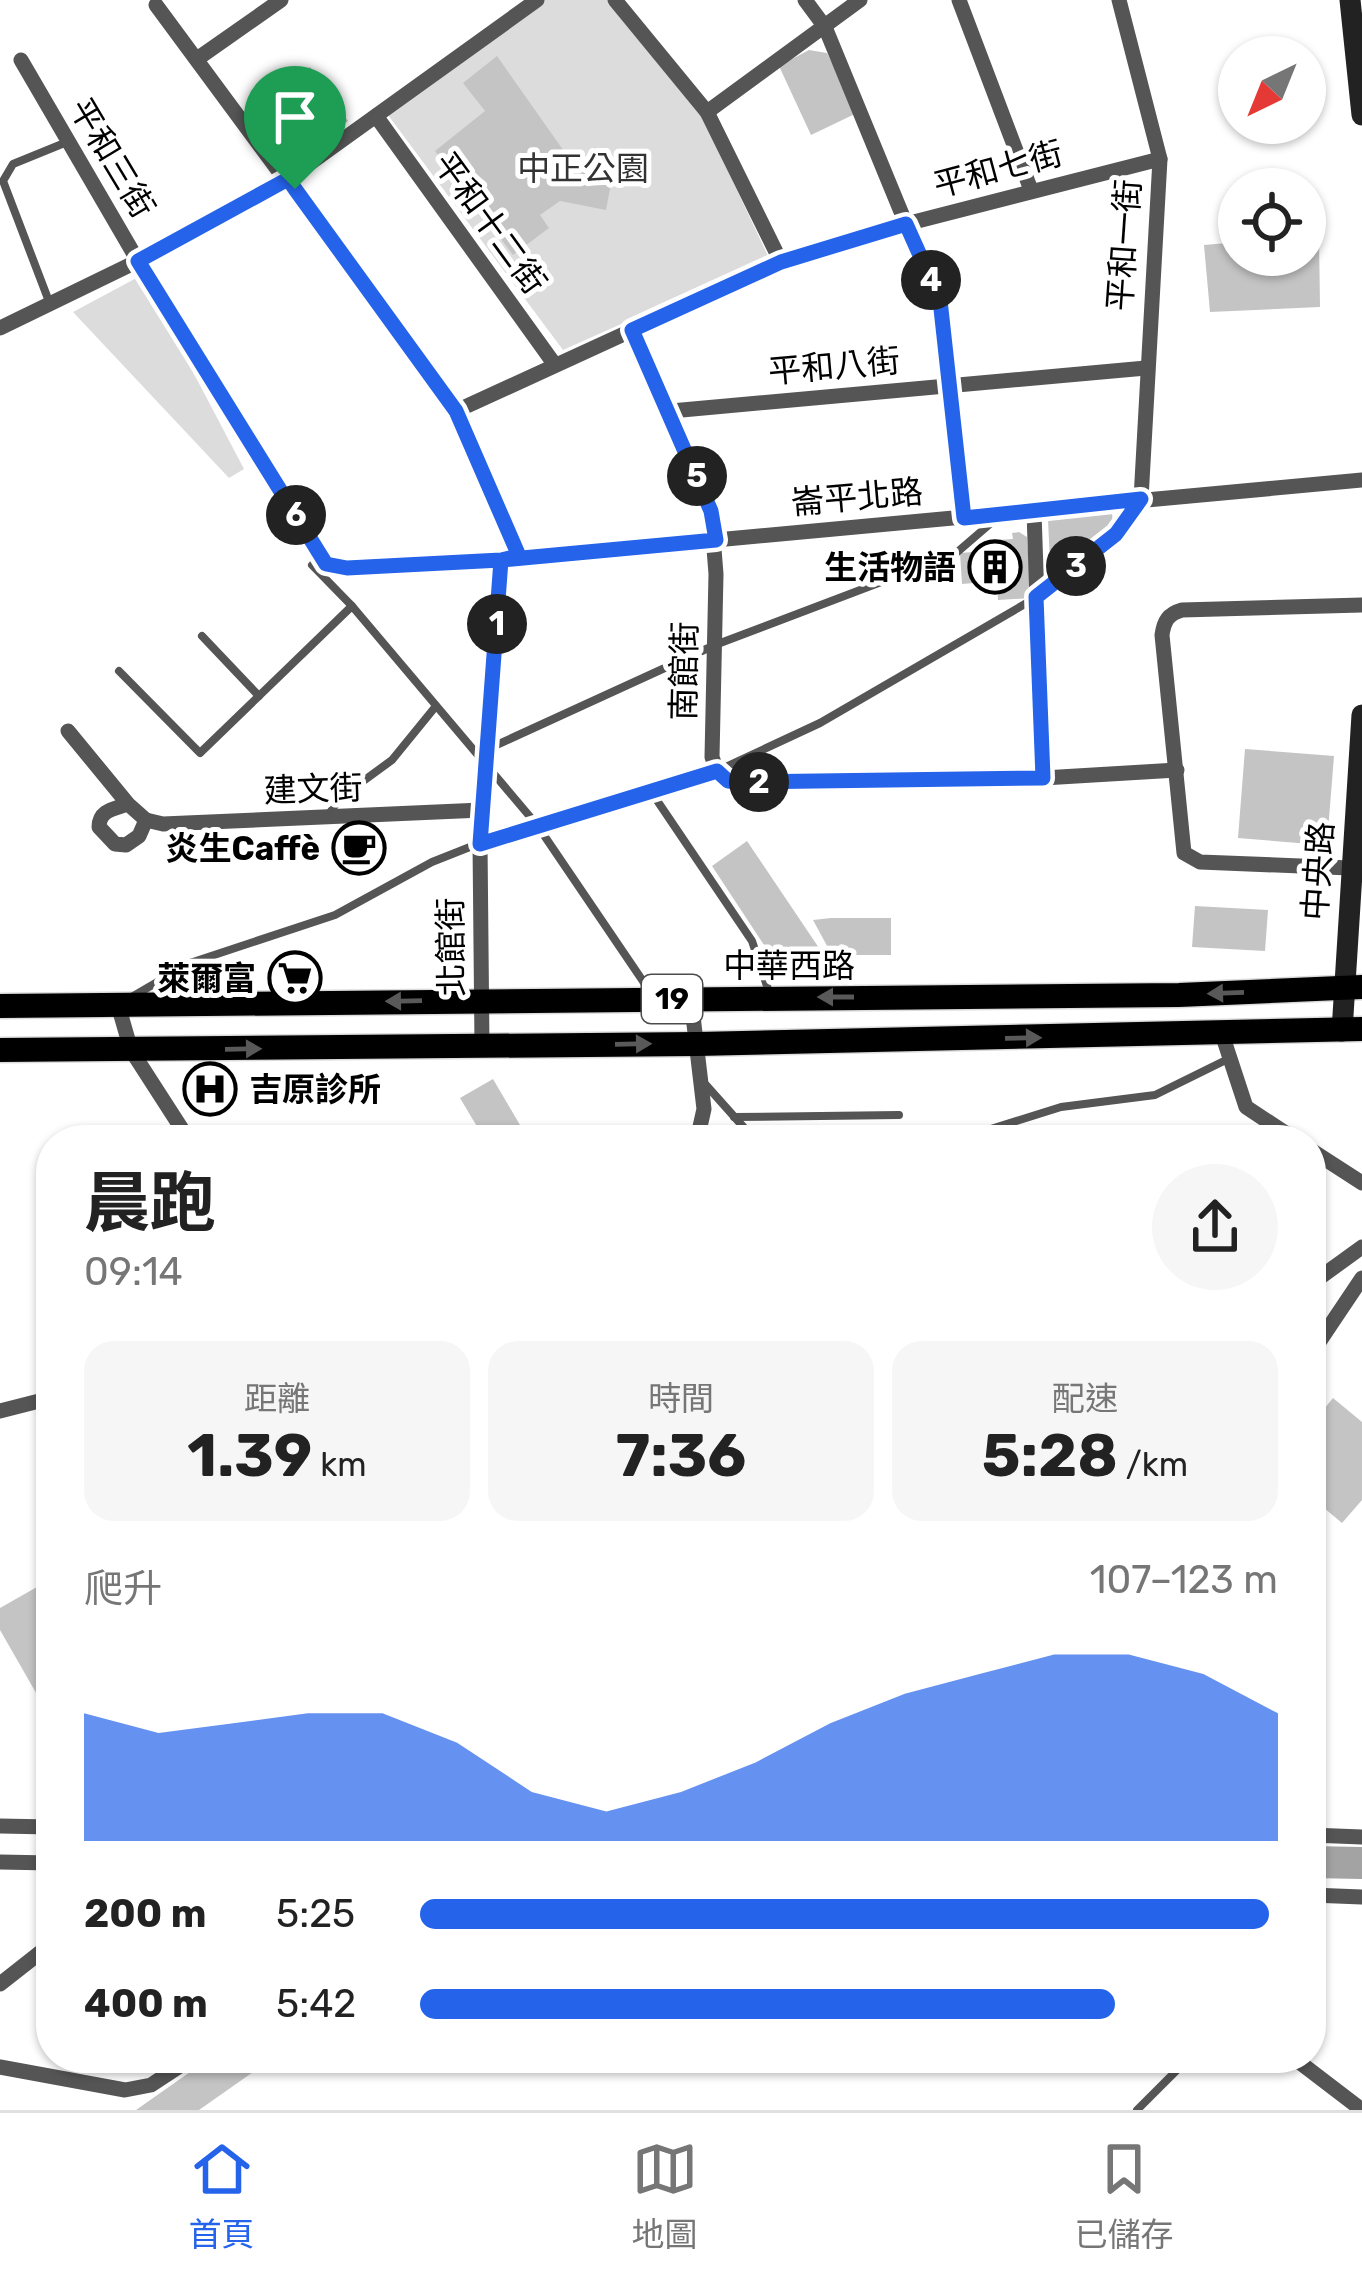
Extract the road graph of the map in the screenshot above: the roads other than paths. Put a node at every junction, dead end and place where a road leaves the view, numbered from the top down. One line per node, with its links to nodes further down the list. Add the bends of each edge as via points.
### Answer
1 (281, 0): 11 (street)
2 (537, 0): 15 (street)
3 (615, 0): 13 (street)
4 (805, 0): 10 (street)
5 (860, 0): 10 (street)
6 (959, 0): 20 (street)
7 (1119, 0): 17 (street, 平和一街)
8 (1350, 0): 14 (street)
9 (156, 4): 11 (street)
10 (825, 27): 13 (street); 21 (street)
11 (197, 59): 18 (street)
12 (21, 60): 16 (street, 平和三街)
13 (707, 112): 23 (street)
14 (1362, 115)
15 (376, 116): 18 (street); 27 (street, 平和十二街)
16 (67, 142): 19 (lane, via 13,164); 22 (street, 平和三街)
17 (1160, 159): 20 (street, 平和七街); 28 (street, 平和一街)
18 (288, 179): 22 (street); 30 (street)
19 (3, 182): 24 (lane)
20 (1031, 190): 21 (street, 平和七街)
21 (906, 224): 23 (street, 平和七街); 29 (lane, via 940,300)
22 (138, 261): 24 (street); 40 (street, 平和三街)
23 (781, 262): 26 (street, 平和七街)
24 (51, 305): 25 (street)
25 (0, 328)
26 (632, 330): 27 (street, 平和七街); 31 (street, 南館街)
27 (555, 365): 30 (street, 平和七街)
28 (1146, 368): 29 (street, 平和八街); 33 (street, 平和一街)
29 (950, 386): 31 (street, 平和八街); 36 (lane)
30 (456, 411): 38 (street)
31 (671, 411): 37 (street, 南館街)
32 (1362, 480): 33 (street, 崙平北路)
33 (1141, 499): 34 (street, 崙平北路); 41 (lane, via 1116,534)
34 (1034, 512): 35 (street, 崙平北路); 41 (street)
35 (1000, 515): 36 (street, 崙平北路); 45 (lane, via 955,554)
36 (964, 518): 37 (street, 崙平北路)
37 (716, 540): 38 (street, 崙平北路); 45 (street, 南館街)
38 (519, 556): 39 (street, 崙平北路)
39 (501, 560): 40 (street); 52 (street, 北館街)
40 (320, 568): 43 (lane)
41 (1036, 597): 55 (lane, via 820,723); 56 (street)
42 (1362, 604): 54 (street, via 1171,613 1162,635)
43 (352, 606): 47 (lane); 48 (lane)
44 (202, 636): 47 (lane)
45 (715, 645): 52 (lane); 55 (street, 南館街)
46 (119, 671): 47 (lane, via 200,752)
47 (260, 696)
48 (436, 706): 53 (lane); 61 (lane, via 392,760)
49 (1362, 715): 51 (street, 中央路)
50 (68, 731): 58 (street)
51 (1361, 746): 64 (street, 中央路)
52 (488, 749): 53 (street, 北館街)
53 (487, 770): 59 (street, 北館街); 62 (lane)
54 (1177, 770): 56 (street); 64 (street, via 1190,860)
55 (717, 771): 56 (street, via 739,782); 57 (lane)
56 (1043, 778)
57 (652, 793): 62 (lane); 66 (lane, via 752,941)
58 (128, 804): 60 (street); 60 (street, 建文街, via 99,818 115,844 139,836)
59 (482, 810): 61 (street, 建文街); 63 (street, 北館街)
60 (146, 820): 61 (street, 建文街)
61 (324, 820)
62 (537, 825): 63 (lane); 67 (lane)
63 (480, 844): 69 (street, 北館街); 70 (lane, via 335,915 190,963)
64 (1350, 868): 65 (street, 中央路)
65 (1353, 988): 66 (main road, 中華西路 / 19, one-way to 66); 72 (street, 中央路)
66 (771, 998): 68 (main road, 中華西路 / 19)
67 (656, 999): 68 (main road, 中華西路 / 19); 69 (main road, 中華西路 / 19)
68 (691, 999): 73 (street)
69 (482, 1000): 70 (main road, 中華西路 / 19, one-way to 70); 74 (street, 北館街)
70 (118, 1005): 71 (main road, 中華西路 / 19); 77 (street)
71 (0, 1006)
72 (1352, 1030): 75 (main road, 19)
73 (697, 1044): 74 (main road, 19, one-way to 73); 75 (main road, 19, one-way to 75); 78 (street)
74 (482, 1046): 77 (main road, 19, one-way to 74)
75 (1226, 1046): 84 (lane, via 1155,1095 1061,1107); 85 (street, via 1246,1107)
76 (0, 1050): 77 (main road, 19)
77 (131, 1050): 81 (street)
78 (701, 1080): 80 (lane); 82 (street)
79 (899, 1115): 80 (lane)
80 (734, 1117): 83 (lane)
81 (179, 1125)
82 (701, 1125)
83 (741, 1125)
84 (1004, 1125)
85 (1274, 1125)
86 (1326, 1160): 87 (street)
87 (1362, 1183)
88 (1362, 1246): 89 (street)
89 (1326, 1273)
90 (1362, 1278): 91 (street)
91 (1326, 1332)
92 (36, 1402): 93 (street)
93 (0, 1411)
94 (0, 1826): 95 (street)
95 (36, 1827)
96 (1326, 1836): 97 (street)
97 (1362, 1837)
98 (0, 1862): 99 (street)
99 (36, 1863)
100 (1326, 1896): 101 (street)
101 (1362, 1897)
102 (36, 1956): 103 (street)
103 (0, 1984)
104 (0, 2067): 105 (street, via 125,2090)
105 (170, 2073)
106 (1174, 2073): 108 (lane)
107 (1314, 2073): 109 (street)
108 (1137, 2110)
109 (1362, 2110)

